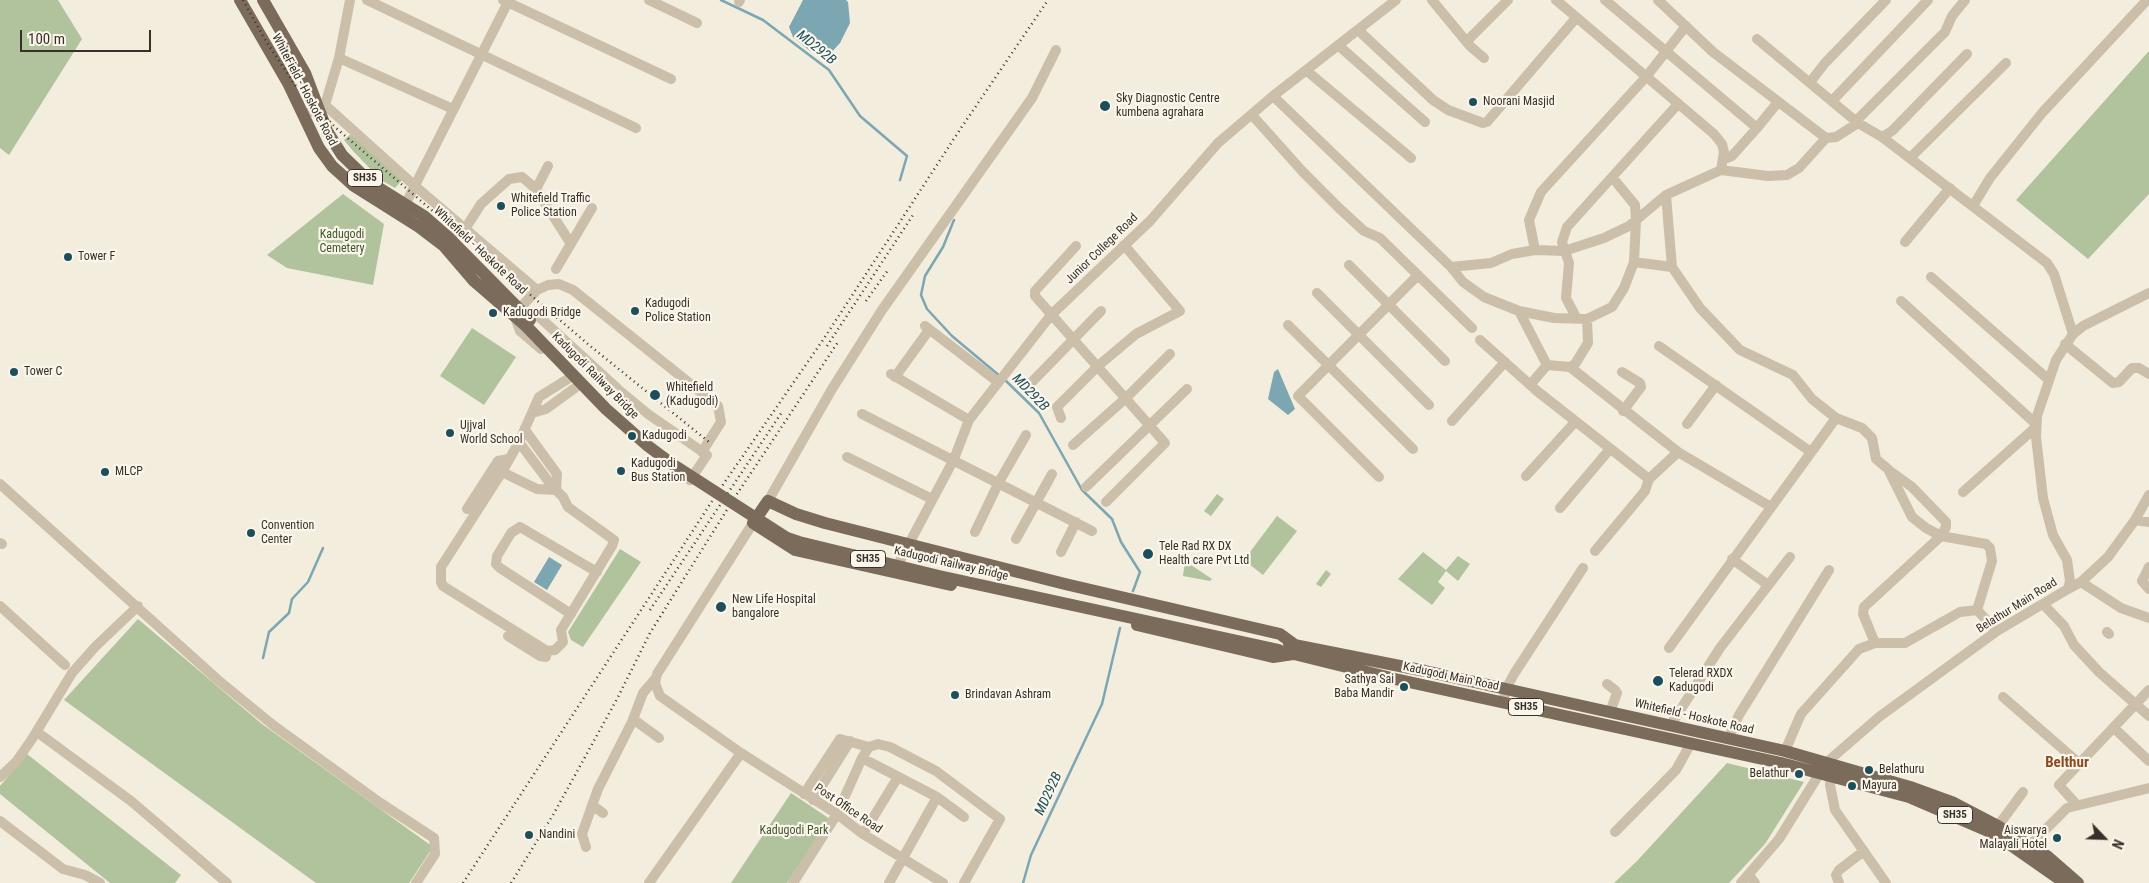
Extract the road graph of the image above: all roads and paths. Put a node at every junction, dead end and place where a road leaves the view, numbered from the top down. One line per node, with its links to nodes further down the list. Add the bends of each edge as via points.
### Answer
1 (240, 0): 41 (main road, WhiteField - Hoskote Road / SH35)
2 (263, 0): 39 (main road, Whitefield - Hoskote Road / SH35)
3 (350, 0): 28 (street)
4 (368, 0): 26 (street)
5 (649, 0): 18 (street)
6 (1396, 0): 20 (street, Junior College Road)
7 (1432, 0): 22 (street)
8 (1508, 0): 22 (street)
9 (1556, 0): 17 (street)
10 (1605, 0): 25 (street)
11 (1658, 0): 19 (street)
12 (1886, 0): 34 (street)
13 (1928, 0): 36 (street)
14 (1965, 0): 44 (street, via 1944,32)
15 (2147, 0): 59 (street, via 2042,114 1990,178)
16 (506, 1): 26 (street); 33 (street)
17 (1576, 18): 20 (street, via 1483,123 1448,110 1433,100); 32 (street)
18 (697, 23)
19 (1686, 26): 25 (street); 37 (street, via 1713,52)
20 (1358, 30): 23 (street, Junior College Road)
21 (1756, 38): 34 (street)
22 (1468, 40): 29 (street)
23 (1338, 45): 31 (street, Junior College Road); 43 (street)
24 (1056, 50): 152 (street, via 1032,98 882,310)
25 (1666, 51): 32 (street); 46 (street)
26 (482, 54): 40 (street); 45 (street)
27 (1967, 54): 47 (street, via 1892,131)
28 (339, 58): 39 (street); 40 (street)
29 (1484, 58)
30 (2006, 64): 50 (street)
31 (1307, 70): 35 (street, Junior College Road); 49 (street)
32 (1646, 76): 38 (street); 70 (street, via 1541,192 1529,220)
33 (671, 79)
34 (1811, 82): 36 (street)
35 (1273, 96): 42 (street, Junior College Road); 74 (street)
36 (1832, 101): 44 (street)
37 (1778, 102): 46 (street); 48 (street)
38 (1678, 104): 51 (street, via 1718,139); 54 (street)
39 (322, 107): 41 (street); 55 (street); 61 (main road, Whitefield - Hoskote Road / SH35, via 327,131 342,156)
40 (454, 109): 55 (street)
41 (304, 114): 61 (main road, WhiteField - Hoskote Road / SH35, via 319,148 332,166 354,186)
42 (1252, 114): 67 (street, Junior College Road, via 1218,143 1150,221); 76 (street, via 1333,202 1364,231 1380,238)
43 (1425, 122)
44 (1857, 122): 47 (street); 48 (street, via 1836,137)
45 (636, 128)
46 (1757, 128): 51 (street, via 1732,156)
47 (1882, 137): 50 (street)
48 (1826, 138): 53 (street, via 1799,168 1787,175)
49 (1411, 158)
50 (1910, 158): 56 (street)
51 (1724, 159): 53 (street)
52 (548, 166): 57 (street)
53 (1721, 170): 58 (street)
54 (1612, 177): 62 (street, via 1635,205); 69 (street, via 1567,227)
55 (415, 186): 61 (street); 63 (street)
56 (1950, 188): 59 (street); 65 (street)
57 (536, 189): 63 (street, via 522,177 509,178 480,204); 66 (street)
58 (1666, 195): 62 (street); 73 (street)
59 (1973, 206): 91 (street, via 2047,263 2054,274)
60 (592, 208): 66 (street)
61 (403, 209): 64 (main road, Whitefield - Hoskote Road / SH35); 86 (main road, WhiteField - Hoskote Road / SH35, via 444,246 474,281)
62 (1636, 221): 69 (street, via 1604,238); 71 (street)
63 (465, 229): 64 (street); 78 (street)
64 (448, 237): 86 (main road, Whitefield - Hoskote Road / SH35)
65 (1905, 242)
66 (571, 244): 75 (street)
67 (1124, 245): 85 (street, Junior College Road); 101 (street, via 1180,311 1136,334)
68 (1076, 246): 85 (street, via 1035,290 1037,301)
69 (1566, 247): 70 (street); 87 (street, via 1570,270 1566,298)
70 (1535, 250): 74 (street, via 1512,254 1492,264)
71 (1634, 262): 73 (street); 87 (street, via 1612,307)
72 (1349, 265): 82 (street)
73 (1672, 267): 119 (street, via 1700,308 1740,350 1793,375 1812,399)
74 (1452, 268): 84 (street, via 1463,282 1484,298)
75 (556, 269)
76 (1418, 275): 82 (street); 89 (street)
77 (1931, 277): 106 (street)
78 (537, 290): 86 (street); 132 (street, via 554,284 573,290 718,406 721,422)
79 (1317, 293): 90 (street)
80 (2149, 293): 91 (street, Belathur Main Road)
81 (1901, 301): 125 (street)
82 (1389, 304): 90 (street); 97 (street)
83 (1101, 311): 92 (street)
84 (1519, 311): 87 (street, via 1554,318); 100 (street)
85 (1051, 315): 92 (street); 107 (street, Junior College Road)
86 (522, 316): 105 (street, via 520,331); 132 (street, via 536,314 627,397); 189 (main road, Kadugodi Railway Bridge / SH35, bridge, via 606,409 642,441 787,538 939,576)
87 (1581, 318): 102 (street, via 1588,343 1583,354)
88 (1288, 325): 99 (street)
89 (1472, 328)
90 (1359, 334): 99 (street); 114 (street)
91 (2073, 334): 94 (street, Belathur Main Road)
92 (1074, 339): 101 (street); 111 (street)
93 (1480, 340): 98 (street)
94 (2065, 344): 104 (street, via 2114,383 2132,368); 106 (street, Belathur Main Road)
95 (1659, 346): 109 (street)
96 (1170, 354): 113 (street)
97 (1445, 361)
98 (1505, 362): 108 (street); 121 (street)
99 (1328, 365): 130 (street); 142 (street, via 1298,396)
100 (1547, 365): 102 (street); 108 (street)
101 (1098, 366): 113 (street); 118 (street, via 1058,407)
102 (1570, 367): 115 (street)
103 (1622, 372): 115 (street, via 1641,387)
104 (2149, 374)
105 (571, 377): 110 (street); 116 (street, via 539,397)
106 (2049, 380): 125 (street, Belathur Main Road, via 2036,416)
107 (998, 382): 120 (street, Junior College Road); 120 (street, via 927,328 893,376)
108 (1530, 385): 122 (street)
109 (1716, 385): 123 (street); 134 (street)
110 (579, 386): 116 (street, via 546,409); 132 (street, via 630,439 676,474 690,480 707,455)
111 (1028, 386)
112 (1187, 389): 124 (street)
113 (1126, 398): 124 (street); 129 (street)
114 (1429, 405)
115 (1623, 410): 133 (street)
116 (532, 413): 126 (street)
117 (862, 414): 137 (street)
118 (1061, 418)
119 (1836, 418): 134 (street); 138 (street, via 1862,428 1872,438 1876,459)
120 (969, 420): 137 (street, Junior College Road)
121 (1452, 421)
122 (1575, 422): 131 (street); 141 (street)
123 (1687, 424)
124 (1150, 426): 147 (street); 154 (street, via 1165,443)
125 (2036, 426): 149 (street); 178 (street, Belathur Main Road, via 2043,498 2053,535 2067,560)
126 (525, 430): 128 (street); 148 (street, via 557,474)
127 (1026, 435): 145 (street)
128 (519, 442): 136 (street); 144 (street)
129 (1072, 445)
130 (1413, 449)
131 (1610, 449): 143 (street); 156 (street)
132 (702, 452)
133 (1678, 452): 143 (street); 155 (street)
134 (1811, 452): 155 (street)
135 (846, 457): 151 (street)
136 (509, 459): 139 (street); 157 (street, via 498,461)
137 (954, 459): 145 (street); 151 (street, Junior College Road)
138 (1888, 469): 164 (street, via 1912,517); 164 (street, via 1912,487 1946,522)
139 (502, 472): 148 (street, via 537,489); 192 (street, via 441,567 440,578 443,586)
140 (1052, 474): 153 (street)
141 (1526, 476)
142 (1379, 477)
143 (1649, 479): 167 (street, via 1645,491)
144 (549, 482)
145 (999, 482): 153 (street); 163 (street)
146 (0, 484): 182 (street)
147 (1086, 487)
148 (556, 490): 174 (street, via 568,507 614,540)
149 (1962, 492)
150 (2149, 495): 158 (street)
151 (932, 499): 166 (street, Junior College Road)
152 (768, 501): 161 (main road); 166 (main road, via 815,520)
153 (1036, 502): 159 (street); 165 (street)
154 (1106, 502)
155 (1771, 507): 170 (street)
156 (1560, 508)
157 (467, 509)
158 (2135, 520): 160 (street); 176 (street, via 2108,557)
159 (1076, 522): 162 (street); 168 (street)
160 (2149, 522)
161 (754, 523): 175 (main road, via 795,550); 194 (street)
162 (1092, 531)
163 (974, 532)
164 (1941, 536): 183 (street, via 1986,544 1990,548 1992,561); 188 (street, via 1864,607 1863,614)
165 (1016, 539)
166 (909, 544): 175 (street, Junior College Road); 191 (main road, via 1091,591 1280,634)
167 (1595, 551)
168 (1061, 552)
169 (1790, 557): 177 (street)
170 (1732, 558): 177 (street); 190 (street)
171 (2149, 567): 179 (street, via 2142,581)
172 (1583, 568): 196 (street)
173 (1829, 570): 208 (street, via 1739,715)
174 (597, 572): 184 (street); 184 (street, via 520,527 512,533 497,556 496,564 500,568)
175 (894, 573): 191 (main road, via 1113,619 1273,658)
176 (2081, 582): 178 (street); 185 (street, via 2122,608)
177 (1768, 585): 204 (street, via 1720,648)
178 (2068, 588): 180 (street, Belathur Main Road)
179 (2149, 589)
180 (2043, 604): 186 (street, Belathur Main Road); 200 (street, via 2064,626 2074,645)
181 (0, 606): 193 (street)
182 (138, 606): 206 (street, via 94,647 72,673); 243 (street, via 218,680 273,725 434,838 435,854)
183 (1977, 610): 186 (street); 188 (street, via 1960,612 1905,643)
184 (571, 614): 192 (street, via 562,630 562,646)
185 (2149, 618)
186 (1997, 631): 217 (street, Belathur Main Road, via 1879,717)
187 (508, 636): 192 (street, via 540,656 546,657)
188 (1875, 643): 212 (street, via 1859,649 1801,714)
189 (1279, 646): 191 (main road, Kadugodi Main Road / SH35)
190 (1669, 648)
191 (1294, 650): 196 (main road, Whitefield - Hoskote Road / SH35); 199 (main road, Kadugodi Main Road / SH35)
192 (547, 651)
193 (66, 665)
194 (655, 679): 203 (street, via 642,693); 213 (street, Post Office Road, via 660,696)
195 (1607, 684): 201 (street, via 1616,693)
196 (1506, 689): 199 (street); 201 (main road, Whitefield - Hoskote Road / SH35)
197 (2149, 690): 200 (street)
198 (2003, 697): 216 (street)
199 (1503, 702): 210 (main road, Kadugodi Main Road / SH35)
200 (2136, 705): 202 (street); 205 (street)
201 (1610, 712): 204 (main road, Whitefield - Hoskote Road / SH35)
202 (2149, 716)
203 (633, 719): 207 (street); 225 (street)
204 (1670, 726): 208 (main road, Whitefield - Hoskote Road / SH35)
205 (2114, 728): 215 (street); 216 (street)
206 (37, 732): 219 (street, via 16,762); 242 (street, via 131,801)
207 (659, 738)
208 (1728, 739): 212 (main road, Whitefield - Hoskote Road / SH35)
209 (850, 741): 211 (street); 222 (street, via 840,739); 224 (street)
210 (1691, 743): 217 (main road, Kadugodi Main Road / SH35); 232 (street, via 1676,770)
211 (869, 747): 214 (street); 247 (street, via 878,744 890,747 936,771 1000,819)
212 (1785, 752): 217 (main road, Whitefield - Hoskote Road / SH35)
213 (741, 753): 222 (street, Post Office Road); 240 (street)
214 (862, 758): 218 (street); 228 (street)
215 (2149, 762)
216 (2080, 764): 226 (street, via 2059,786)
217 (1825, 771): 231 (main road, Whitefield - Hoskote Road / SH35, via 1933,795); 236 (street, via 1835,810); 238 (street, Belathur Main Road); 251 (main road, Kadugodi Main Road / SH35, via 1909,797 1981,827 2020,849)
218 (898, 776): 223 (street); 233 (street)
219 (0, 777)
220 (2149, 788): 226 (street)
221 (2023, 792): 231 (street)
222 (804, 794): 224 (street, Post Office Road)
223 (937, 797): 229 (street); 237 (street)
224 (813, 800): 228 (street, Post Office Road)
225 (592, 805): 227 (street); 235 (street, via 582,834)
226 (2077, 806): 234 (street, via 2067,808)
227 (603, 813)
228 (837, 814): 233 (street, Post Office Road); 244 (street)
229 (964, 817)
230 (0, 822): 241 (street, via 63,869)
231 (1998, 826): 234 (main road, Whitefield - Hoskote Road / SH35)
232 (1615, 832)
233 (862, 834): 237 (street, Post Office Road)
234 (2030, 845): 252 (main road, Whitefield - Hoskote Road / SH35)
235 (586, 847)
236 (1864, 851): 249 (street, via 1839,870 1836,875); 250 (street)
237 (903, 859): 239 (street, Post Office Road); 245 (street)
238 (1752, 879): 248 (street, Belathur Main Road)
239 (930, 880): 246 (street, Post Office Road)
240 (651, 882)
241 (100, 883)
242 (227, 883)
243 (416, 883)
244 (793, 883)
245 (889, 883)
246 (943, 883)
247 (964, 883)
248 (1741, 883)
249 (1838, 883)
250 (1886, 883)
251 (2065, 883)
252 (2078, 883)

